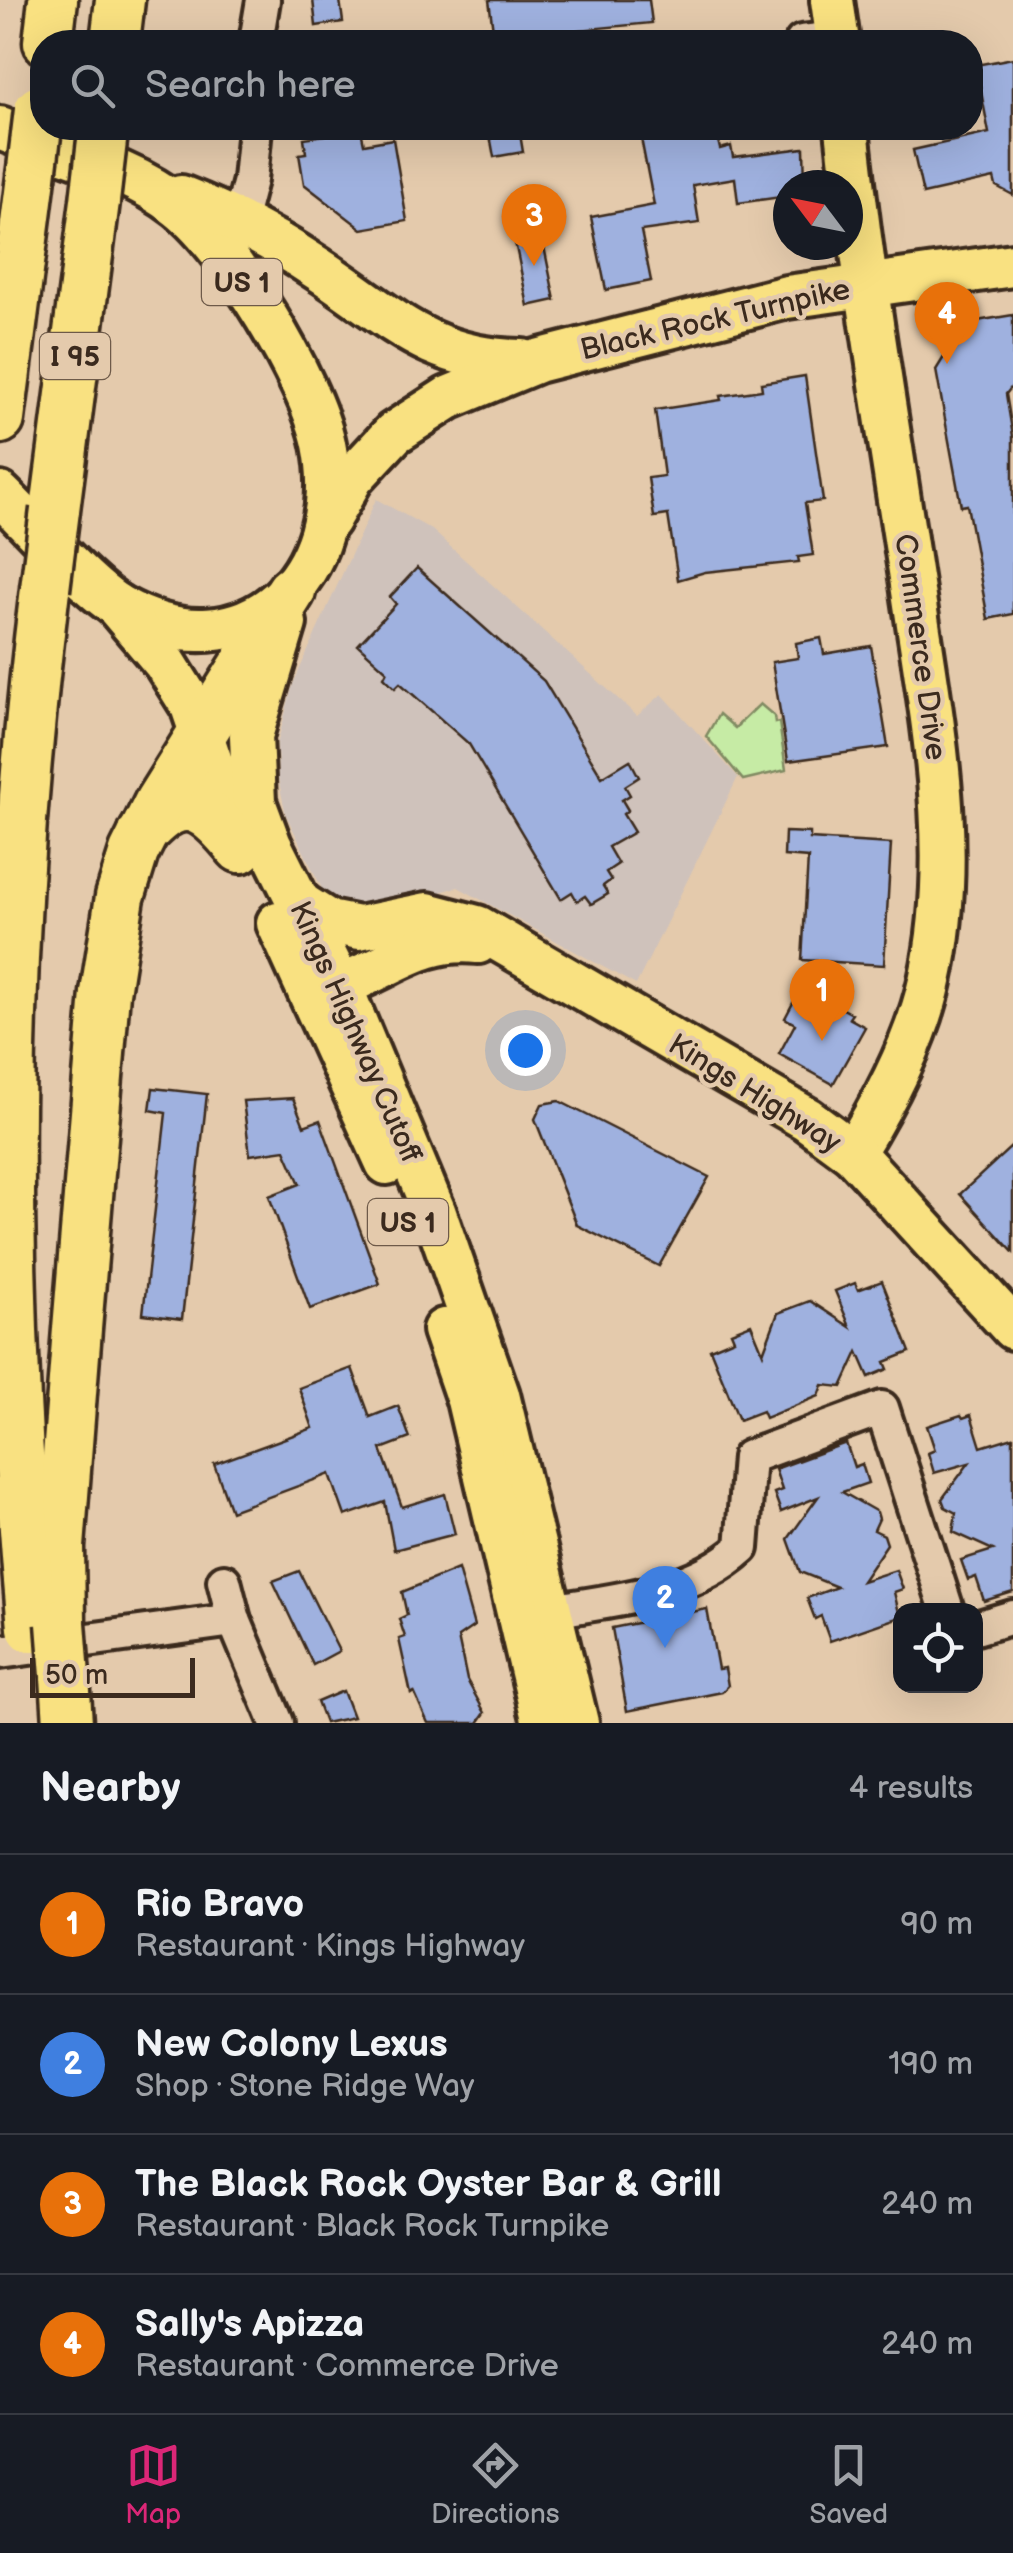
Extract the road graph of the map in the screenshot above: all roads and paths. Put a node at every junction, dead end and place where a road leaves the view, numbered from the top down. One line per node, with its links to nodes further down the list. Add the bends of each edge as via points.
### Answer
1 (53, 0): 4 (highway)
2 (120, 0): 5 (highway)
3 (263, 0): 6 (street)
4 (49, 30)
5 (116, 30)
6 (258, 30)
7 (19, 117): 17 (highway, I 95, bridge, via 31,177)
8 (62, 140): 12 (main road, US 1)
9 (103, 140): 19 (highway, I 95, bridge)
10 (254, 140): 13 (street)
11 (848, 140): 15 (main road, Commerce Drive)
12 (143, 184): 13 (main road, Black Rock Turnpike); 20 (main road, US 1, via 177,205 220,248 319,424 326,503)
13 (239, 222): 16 (main road, Black Rock Turnpike, via 438,348 490,361)
14 (1013, 264): 15 (main road, Black Rock Turnpike)
15 (865, 286): 16 (main road, Black Rock Turnpike, via 748,305); 28 (main road, Commerce Drive, via 942,790 944,888 919,1018)
16 (537, 361): 20 (main road, Black Rock Turnpike, via 434,405 394,432 352,478)
17 (0, 419)
18 (0, 494): 19 (main road, US 1)
19 (29, 513): 21 (main road, US 1); 37 (highway, I 95, bridge, via 45,588 16,842 4,1073 6,1309)
20 (303, 570): 21 (main road, US 1, via 280,604 249,622 193,632); 22 (highway); 25 (main road, Kings Highway Cutoff / US 1, via 262,688 249,760 260,823)
21 (116, 605): 22 (main road, Kings Highway Cutoff / US 1, via 173,674)
22 (202, 733): 23 (highway); 24 (main road, Kings Highway Cutoff / US 1)
23 (141, 836): 24 (highway, via 170,809 190,806 211,816); 37 (highway, via 120,897 104,992 60,1548)
24 (240, 848): 29 (main road, Kings Highway Cutoff / US 1)
25 (300, 903): 26 (main road, Kings Highway, via 329,922 359,928 427,914 453,918); 27 (main road, Kings Highway Cutoff / US 1)
26 (503, 946): 27 (main road, Kings Highway, via 432,942); 28 (main road, Kings Highway)
27 (340, 985): 29 (main road, Kings Highway Cutoff / US 1, via 403,1128)
28 (852, 1153): 30 (main road, Kings Highway)
29 (442, 1280): 33 (main road, Kings Highway Cutoff / US 1, via 498,1394)
30 (1013, 1328)
31 (224, 1581): 35 (street)
32 (945, 1603): 33 (street, via 882,1408 749,1457 742,1548 718,1570 594,1608)
33 (537, 1614): 41 (main road, Kings Highway Cutoff / US 1); 42 (main road, Kings Highway Cutoff / US 1)
34 (1013, 1618): 36 (street)
35 (234, 1620): 37 (street); 40 (street)
36 (983, 1626)
37 (31, 1634): 38 (highway, I 95)
38 (49, 1693): 39 (highway)
39 (68, 1723)
40 (277, 1723)
41 (544, 1723)
42 (577, 1723)

